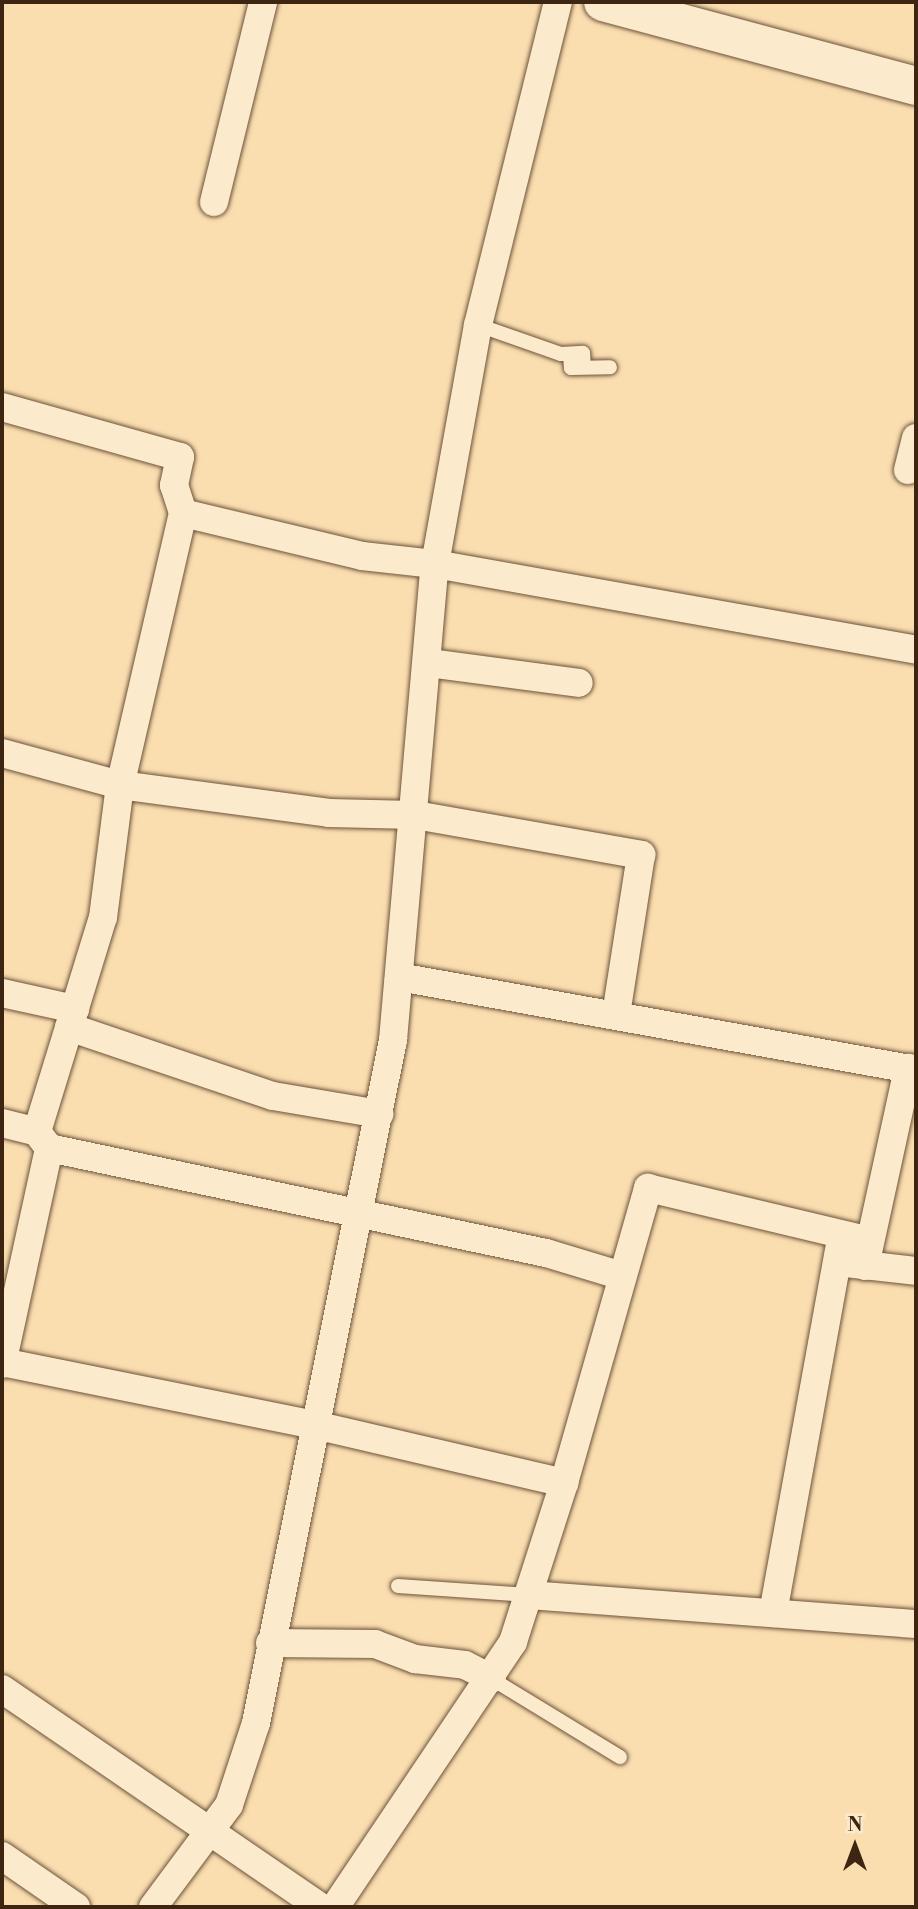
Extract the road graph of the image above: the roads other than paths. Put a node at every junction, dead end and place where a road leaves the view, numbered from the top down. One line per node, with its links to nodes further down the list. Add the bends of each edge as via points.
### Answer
1 (263, 2): 5 (street)
2 (558, 2): 6 (street)
3 (603, 2): 4 (street)
4 (916, 86)
5 (214, 202)
6 (478, 325): 7 (lane, via 570,354 571,368); 12 (street)
7 (610, 367)
8 (2, 407): 11 (street, via 180,457 174,485)
9 (916, 438): 10 (street)
10 (908, 470)
11 (183, 513): 12 (street, via 362,556); 17 (street)
12 (435, 564): 13 (street); 14 (street)
13 (916, 650)
14 (429, 663): 15 (street); 18 (street)
15 (579, 683)
16 (2, 753): 17 (street)
17 (120, 785): 18 (street, via 329,813); 22 (street, via 103,916)
18 (415, 815): 19 (street); 21 (street, via 641,855)
19 (399, 977): 21 (street); 24 (street)
20 (2, 993): 22 (street)
21 (616, 1014): 23 (street)
22 (72, 1018): 24 (street, via 273,1096); 26 (street)
23 (912, 1069): 29 (street)
24 (379, 1114): 27 (street)
25 (2, 1122): 26 (street)
26 (43, 1140): 27 (street); 30 (street)
27 (359, 1214): 32 (street, via 546,1253); 34 (street)
28 (838, 1248): 29 (street); 32 (street, via 648,1188); 38 (street)
29 (868, 1254): 31 (street)
30 (13, 1259): 33 (street)
31 (916, 1271)
32 (622, 1276): 35 (street)
33 (2, 1362): 34 (street)
34 (315, 1425): 35 (street); 40 (street)
35 (564, 1483): 37 (street)
36 (398, 1586): 37 (lane)
37 (529, 1595): 38 (street); 41 (street, via 513,1643)
38 (773, 1613): 39 (street)
39 (916, 1624)
40 (270, 1643): 41 (street, via 375,1644 415,1659 465,1665); 44 (street, via 256,1723 229,1805)
41 (492, 1679): 43 (lane); 49 (street)
42 (2, 1689): 44 (street)
43 (620, 1756)
44 (210, 1832): 47 (street); 48 (street)
45 (2, 1856): 46 (street)
46 (76, 1907)
47 (153, 1907)
48 (320, 1907)
49 (335, 1907)

